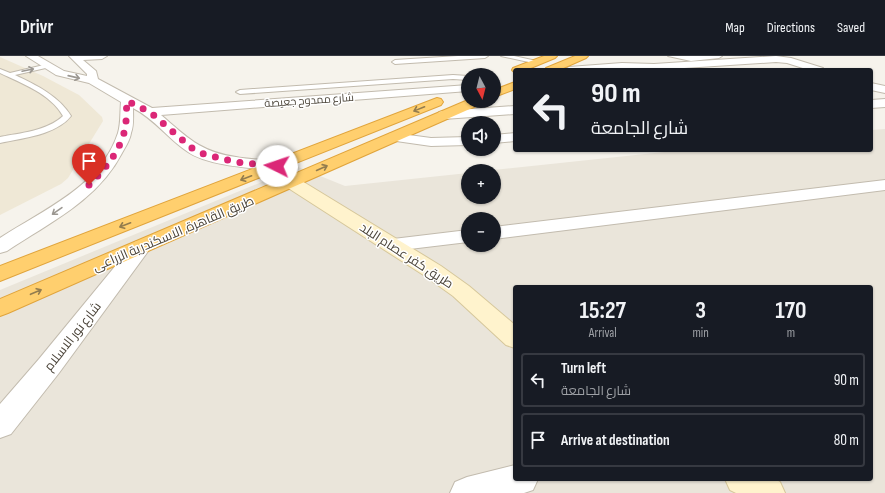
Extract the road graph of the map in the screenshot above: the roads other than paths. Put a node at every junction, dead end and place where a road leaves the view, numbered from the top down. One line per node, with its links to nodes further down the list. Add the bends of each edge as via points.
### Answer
1 (102, 56): 8 (street)
2 (485, 56): 10 (lane)
3 (504, 56): 11 (lane)
4 (552, 56): 11 (highway)
5 (583, 56): 13 (highway)
6 (671, 56): 7 (lane, via 691,59)
7 (719, 56)
8 (74, 57): 19 (street, via 92,73)
9 (39, 61): 16 (lane); 17 (lane, one-way to 9); 19 (street, one-way to 19, via 60,74)
10 (395, 62)
11 (538, 62): 12 (highway)
12 (523, 68)
13 (555, 68)
14 (596, 68): 15 (street, via 771,59 788,60)
15 (813, 68)
16 (0, 70): 17 (lane)
17 (8, 75): 37 (lane, via 57,103 67,116 54,125)
18 (461, 78): 25 (lane)
19 (93, 81): 27 (street)
20 (513, 86): 24 (highway)
21 (873, 87): 23 (street)
22 (461, 90): 32 (street, شارع ممدوح جعيصة)
23 (885, 90)
24 (501, 91)
25 (240, 92)
26 (461, 92): 39 (highway, طريق القاهرة, الاسكندرية الزراعى, one-way to 39)
27 (127, 101): 32 (street); 46 (street, one-way to 46, via 125,132 116,152 101,173 75,198)
28 (885, 103): 29 (street)
29 (873, 104)
30 (461, 108): 33 (highway, طريق القاهرة, الاسكندرية الزراعى)
31 (513, 110): 33 (street)
32 (150, 112): 39 (street, via 193,149 204,154 235,162)
33 (444, 115): 34 (highway, طريق القاهرة, الاسكندرية الزراعى)
34 (394, 137): 38 (street, via 412,141); 40 (highway, طريق القاهرة, الاسكندرية الزراعى, one-way to 34)
35 (513, 137): 36 (street)
36 (501, 138)
37 (0, 140)
38 (461, 141)
39 (277, 166): 47 (highway, طريق القاهرة, الاسكندرية الزراعى, one-way to 47)
40 (290, 182): 44 (highway, طريق القاهرة, الاسكندرية الزراعى); 45 (street, طريق كفر عصام البلد)
41 (885, 185): 42 (street)
42 (501, 232)
43 (461, 237): 45 (street)
44 (142, 246): 48 (highway, طريق القاهرة, الاسكندرية الزراعى, one-way to 44); 50 (street, شارع نور الاسلام)
45 (393, 246): 49 (street, طريق كفر عصام البلد, via 461,291)
46 (0, 247)
47 (0, 274)
48 (0, 308)
49 (513, 337)
50 (0, 425)
51 (513, 481): 53 (street)
52 (746, 481): 54 (street)
53 (467, 493)
54 (768, 493)

